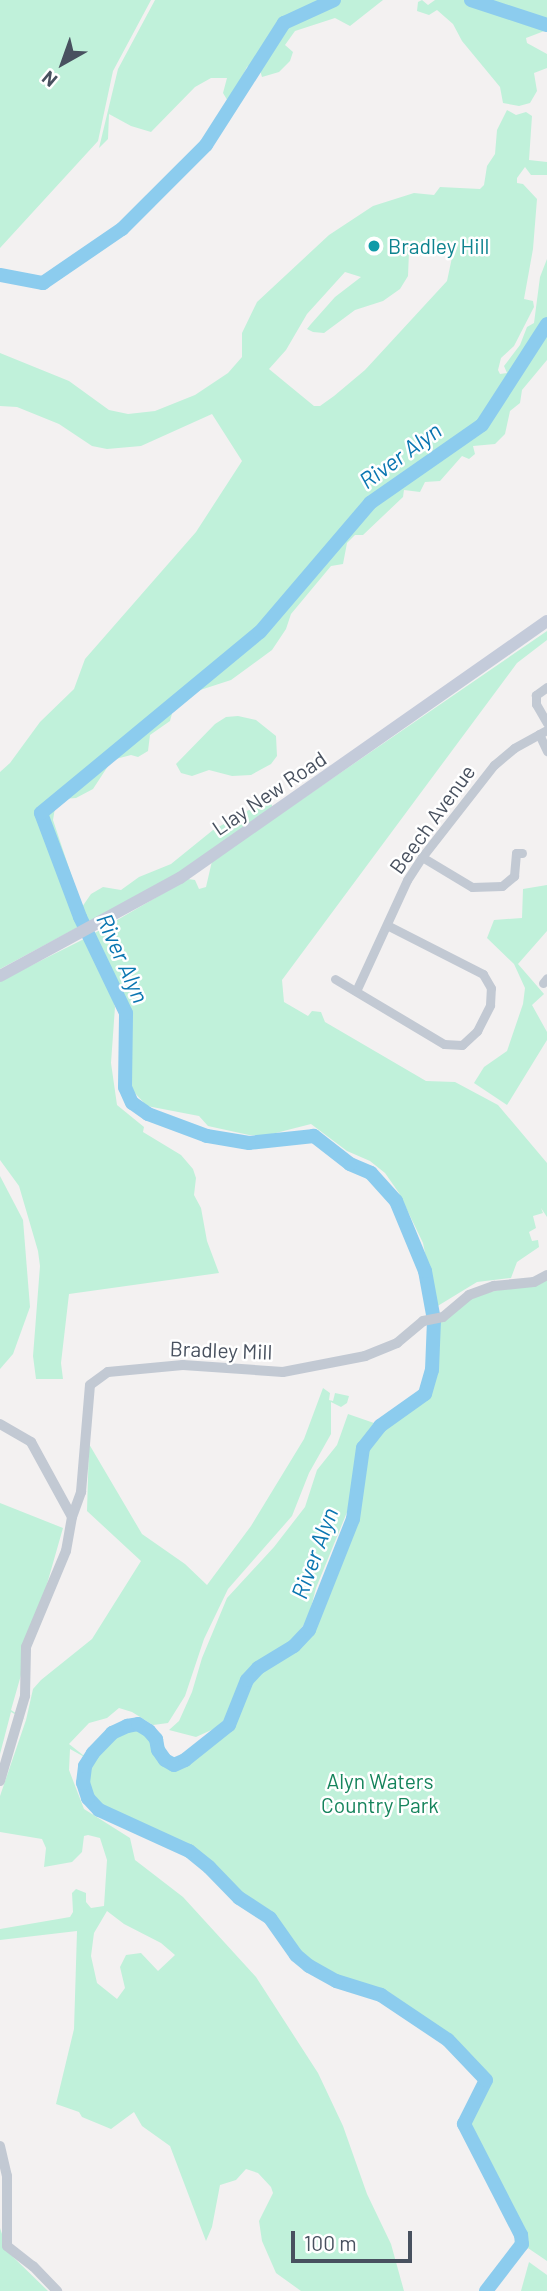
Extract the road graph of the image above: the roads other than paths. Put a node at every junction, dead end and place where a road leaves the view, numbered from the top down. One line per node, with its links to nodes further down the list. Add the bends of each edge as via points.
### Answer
1 (547, 621): 9 (main road, Llay New Road, via 180,878)
2 (547, 687): 3 (street, via 536,695 536,704)
3 (547, 723)
4 (543, 732): 5 (street); 7 (street, Beech Avenue, via 494,765)
5 (547, 751)
6 (516, 853): 7 (street, via 514,876 502,886 472,887)
7 (422, 857): 8 (street, Beech Avenue)
8 (387, 925): 11 (street, Beech Avenue); 11 (street, via 483,974 491,988 490,1004 477,1031 462,1045 444,1044)
9 (0, 976)
10 (335, 979): 11 (street)
11 (356, 991)
12 (547, 1275): 14 (street, Bradley Mill, via 534,1282 494,1286 469,1295 443,1317 423,1321 397,1343 365,1356 283,1372 183,1365 108,1372 90,1385 81,1492)
13 (0, 1424): 14 (street, via 31,1442)
14 (72, 1517): 15 (street, Bradley Mill, via 66,1551 26,1647 25,1696)
15 (0, 1782)
16 (0, 2146): 17 (street, via 7,2176 6,2246)
17 (57, 2291)

